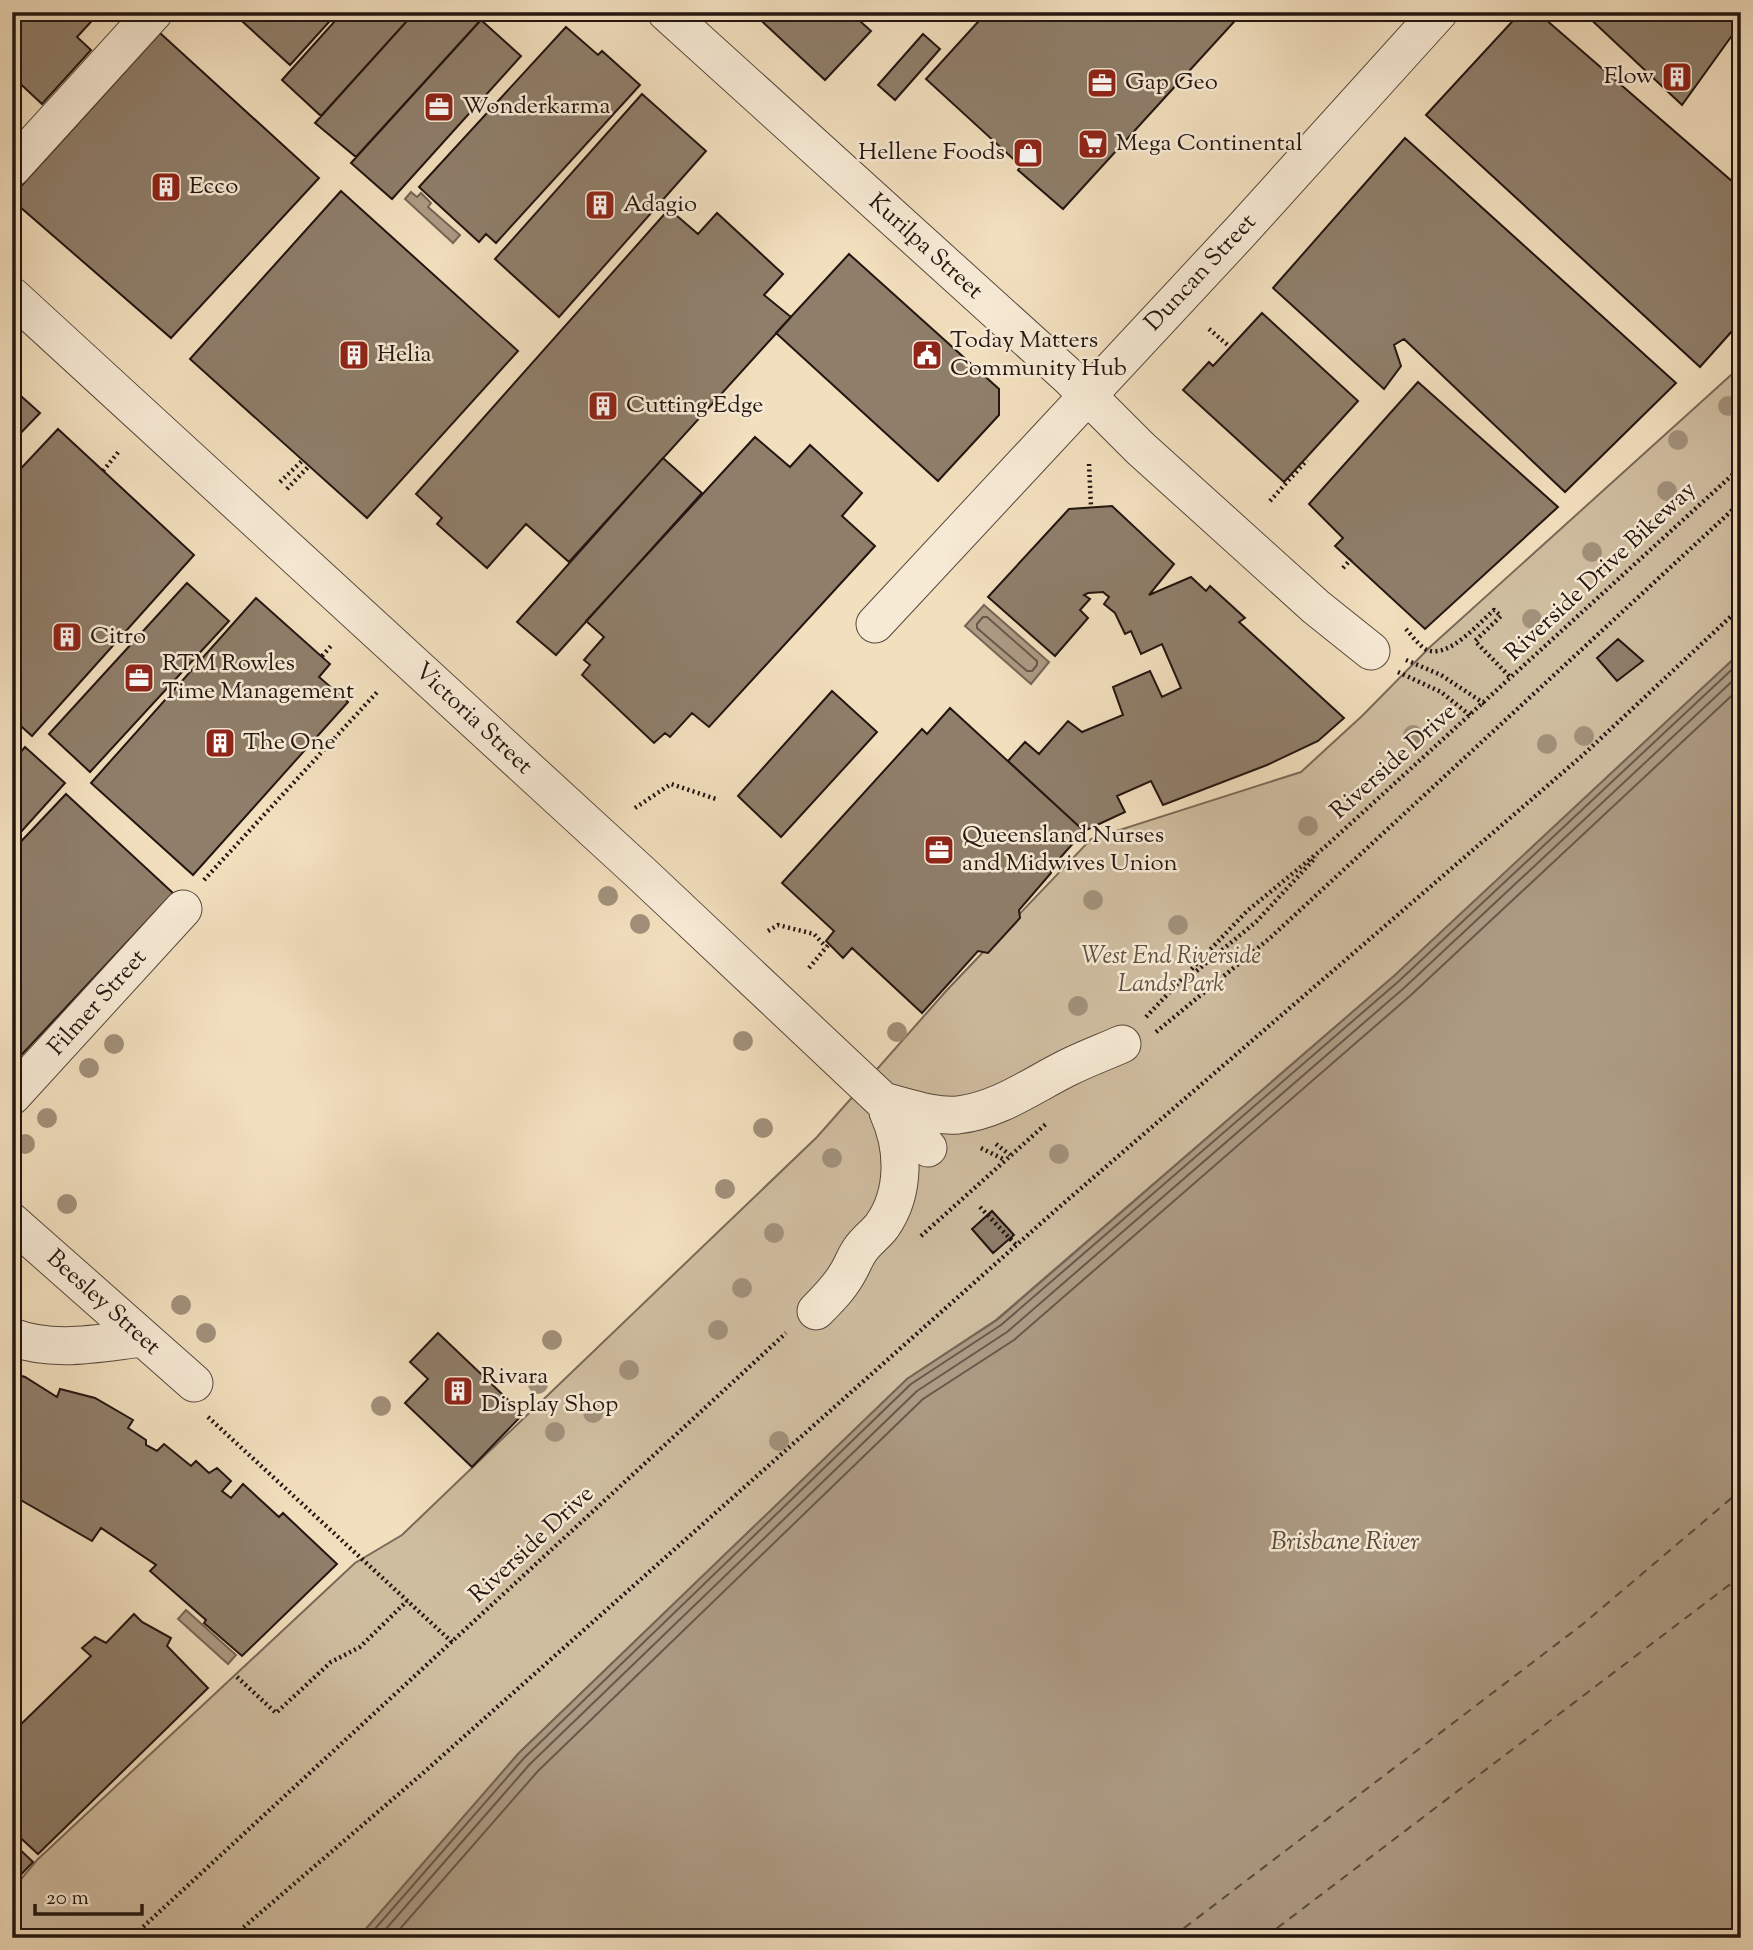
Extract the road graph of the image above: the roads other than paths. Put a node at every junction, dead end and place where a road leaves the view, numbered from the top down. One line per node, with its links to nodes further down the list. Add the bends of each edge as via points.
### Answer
1 (154, 12): 4 (street)
2 (666, 12): 6 (street, Kurilpa Street)
3 (1439, 12): 6 (street, Duncan Street)
4 (12, 168)
5 (12, 296): 12 (street, Victoria Street)
6 (1086, 395): 7 (street, Duncan Street); 8 (street, Kurilpa Street)
7 (875, 624)
8 (1371, 651)
9 (183, 909): 11 (street, Filmer Street)
10 (1138, 1039): 12 (street, via 1070,1066 988,1108 946,1115)
11 (12, 1096)
12 (883, 1101): 13 (street, Victoria Street); 15 (street, via 901,1151 891,1209 860,1249 837,1290)
13 (928, 1149)
14 (12, 1222): 17 (street, Beesley Street)
15 (816, 1311)
16 (12, 1337): 17 (street, via 65,1346)
17 (142, 1338): 18 (street, Beesley Street)
18 (198, 1397)

